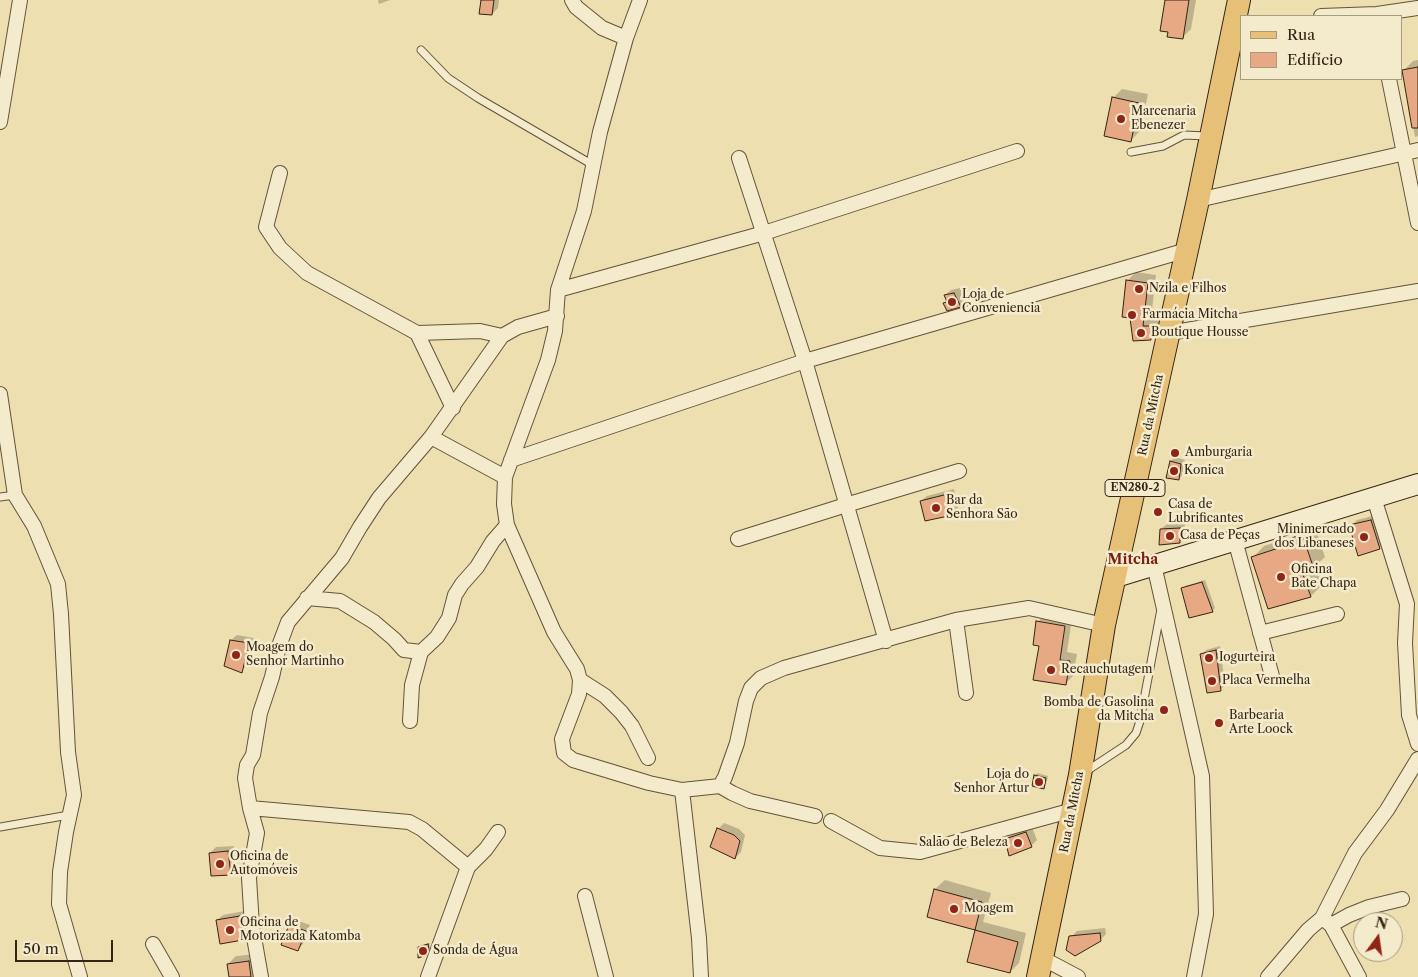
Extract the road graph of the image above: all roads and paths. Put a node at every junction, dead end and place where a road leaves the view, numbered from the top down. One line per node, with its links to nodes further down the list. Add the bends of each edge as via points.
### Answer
1 (20, 0): 10 (street)
2 (572, 0): 7 (street, via 602,28)
3 (640, 0): 7 (street)
4 (1418, 8): 6 (street)
5 (1238, 13): 11 (main road, Rua da Mitcha / EN280-2)
6 (1377, 15)
7 (626, 38): 17 (street)
8 (421, 50): 17 (lane, via 448,78)
9 (1389, 80): 15 (street)
10 (0, 122)
11 (1211, 136): 14 (lane, via 1184,135 1163,146); 19 (main road, Rua da Mitcha / EN280-2)
12 (1418, 150): 15 (street)
13 (1017, 151): 21 (street)
14 (1131, 152)
15 (1403, 153): 19 (street); 20 (street)
16 (739, 158): 21 (street)
17 (593, 165): 23 (street, via 584,211)
18 (280, 173): 26 (street, via 266,227 280,248 308,273)
19 (1198, 200): 22 (main road, Rua da Mitcha / EN280-2)
20 (1418, 223)
21 (764, 233): 23 (street); 29 (street)
22 (1187, 250): 27 (main road, Rua da Mitcha / EN280-2); 29 (street)
23 (558, 290): 25 (street)
24 (1418, 291): 27 (street)
25 (557, 316): 28 (street, via 518,327); 33 (street, via 548,360)
26 (417, 333): 28 (street, via 480,332); 31 (street)
27 (1169, 333): 44 (main road, Rua da Mitcha / EN280-2)
28 (502, 336): 31 (street)
29 (806, 361): 33 (street); 39 (street)
30 (0, 394): 37 (street)
31 (453, 408): 32 (street)
32 (431, 437): 35 (street); 45 (street, via 379,498 342,558)
33 (511, 460): 35 (street)
34 (960, 471): 39 (street)
35 (505, 476): 40 (street)
36 (1418, 484): 38 (main road)
37 (4, 496): 66 (street, via 34,526 58,584 68,752 74,795)
38 (1374, 498): 42 (main road); 47 (street)
39 (846, 505): 41 (street); 52 (street)
40 (507, 525): 53 (street, via 458,590 449,618 437,637); 55 (street, via 554,632 577,668)
41 (738, 539)
42 (1234, 540): 43 (main road); 51 (street)
43 (1154, 565): 44 (main road); 46 (street)
44 (1116, 577): 50 (main road, Rua da Mitcha / EN280-2)
45 (307, 598): 53 (street, via 340,601 374,622 404,650); 64 (street, via 288,622 260,713 253,755 245,778)
46 (1162, 600): 61 (lane, via 1136,733 1122,749); 84 (street, via 1202,776 1206,914)
47 (1412, 607): 58 (street, via 1406,684 1409,716)
48 (1337, 614): 51 (street)
49 (956, 620): 50 (street, via 1030,608); 52 (street); 56 (street)
50 (1104, 625): 61 (main road, Rua da Mitcha / EN280-2)
51 (1260, 633): 54 (street)
52 (886, 641): 62 (street, via 784,668 761,678 746,701 737,743)
53 (421, 652): 57 (street, via 412,685)
54 (1272, 676)
55 (580, 680): 59 (street, via 605,696 621,712); 63 (street, via 579,694 562,739 564,753 573,760)
56 (966, 693)
57 (410, 721)
58 (1418, 744)
59 (648, 758)
60 (1418, 759): 74 (street, via 1356,852)
61 (1080, 775): 65 (main road, Rua da Mitcha / EN280-2)
62 (720, 786): 63 (street); 67 (street, via 750,801)
63 (682, 790): 82 (street)
64 (250, 808): 71 (street, via 409,822); 79 (street, via 257,834 249,878 250,897)
65 (1073, 810): 68 (street, via 920,852 880,848); 76 (main road, Rua da Mitcha / EN280-2)
66 (69, 815): 69 (lane); 77 (street, via 60,872 59,904)
67 (815, 816)
68 (831, 821)
69 (0, 828)
70 (498, 832): 71 (street)
71 (468, 867): 80 (street)
72 (585, 896): 81 (street)
73 (1402, 899): 74 (street, via 1369,906)
74 (1326, 922): 85 (street, via 1308,930); 86 (street)
75 (153, 944): 78 (street)
76 (1040, 967): 83 (street)
77 (80, 977)
78 (172, 977)
79 (261, 977)
80 (428, 977)
81 (606, 977)
82 (701, 977)
83 (1078, 977)
84 (1194, 977)
85 (1268, 977)
86 (1359, 977)

